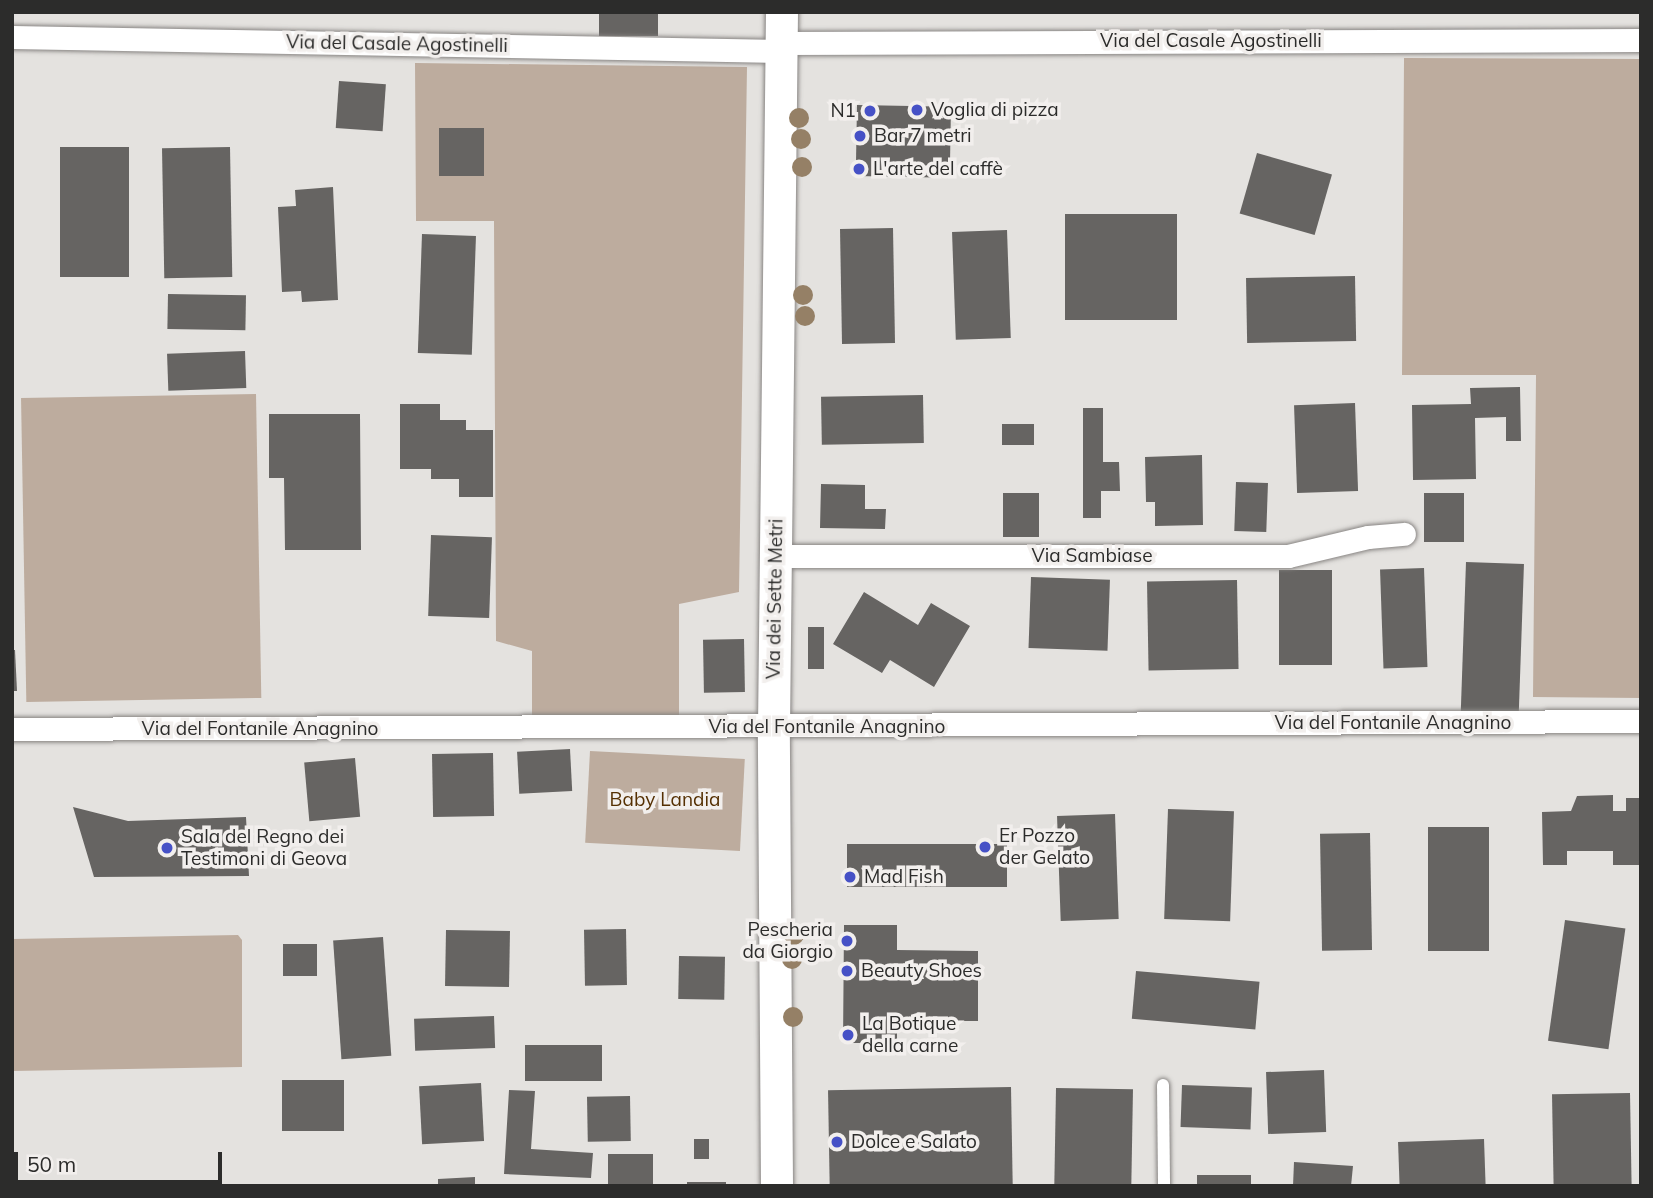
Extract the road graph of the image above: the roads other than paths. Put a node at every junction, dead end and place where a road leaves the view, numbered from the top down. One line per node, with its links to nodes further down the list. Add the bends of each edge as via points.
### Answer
1 (782, 35): 2 (street, Via del Casale Agostinelli); 3 (street, Via del Casale Agostinelli); 5 (street, Via dei Sette Metri)
2 (12, 37)
3 (1641, 40)
4 (1404, 534): 5 (street, Via Sambiase, via 1378,535 1279,556)
5 (776, 556): 7 (street, Via dei Sette Metri)
6 (1641, 721): 7 (street, Via del Fontanile Anagnino)
7 (774, 728): 8 (street, Via del Fontanile Anagnino); 10 (street, Via dei Sette Metri)
8 (12, 729)
9 (1163, 1085): 11 (lane)
10 (777, 1186)
11 (1164, 1186)

